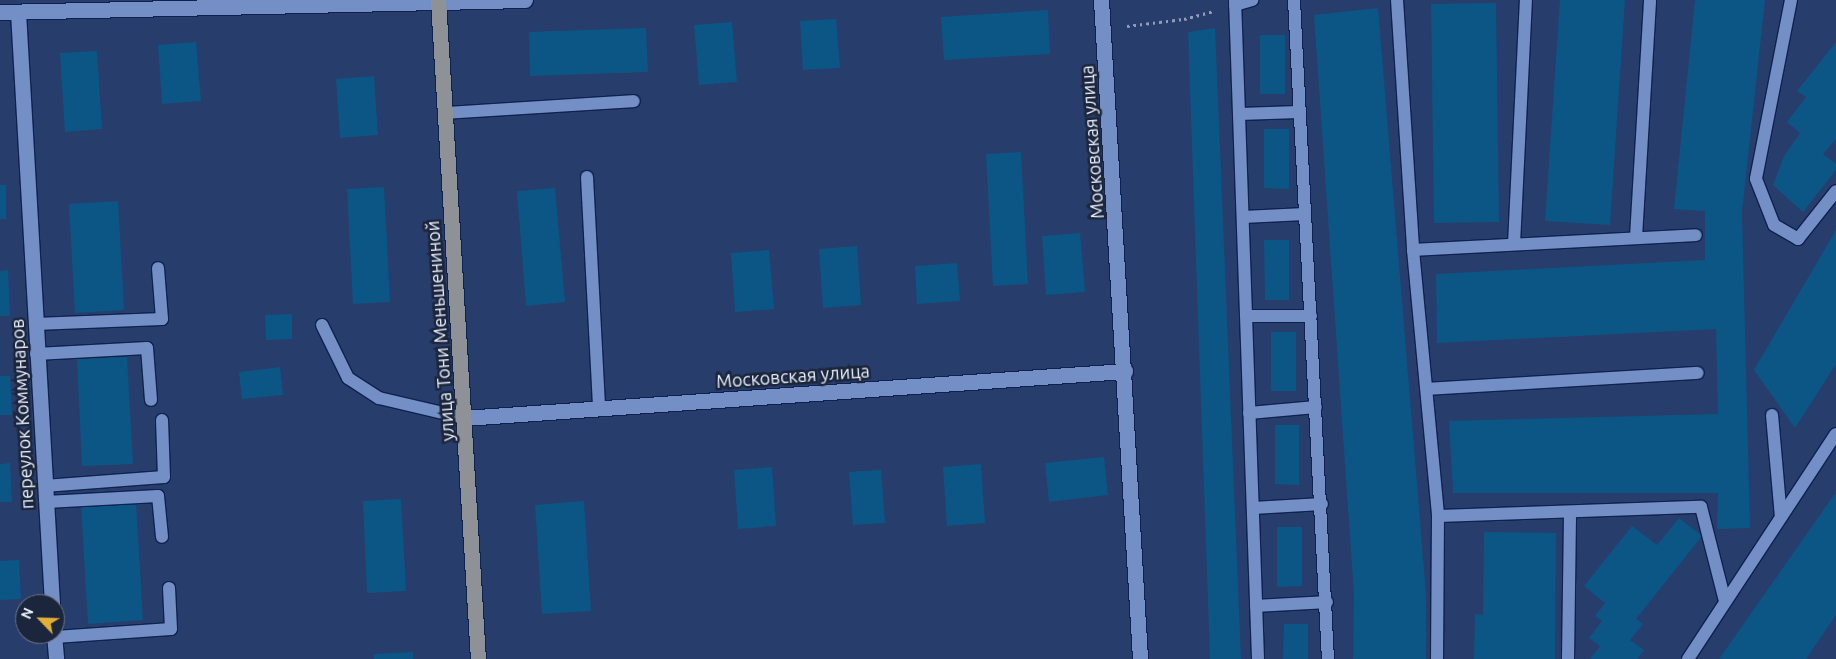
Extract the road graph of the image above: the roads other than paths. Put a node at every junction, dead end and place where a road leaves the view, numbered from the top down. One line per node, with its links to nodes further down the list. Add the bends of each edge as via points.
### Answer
1 (525, 0): 9 (street)
2 (1101, 0): 31 (street, Московская улица)
3 (1252, 0): 10 (lane)
4 (1294, 0): 14 (lane)
5 (1397, 0): 24 (lane)
6 (1526, 0): 23 (lane)
7 (1650, 0): 22 (lane)
8 (1791, 0): 18 (lane, via 1756,178 1774,225 1798,239)
9 (438, 1): 12 (street); 15 (street, улица Тони Меньшениной)
10 (1235, 2): 16 (lane)
11 (0, 12): 12 (street)
12 (18, 12): 28 (street, переулок Коммунаров)
13 (634, 101): 15 (lane)
14 (1298, 112): 16 (lane); 19 (lane)
15 (445, 113): 39 (street, улица Тони Меньшениной)
16 (1239, 114): 20 (lane)
17 (587, 177): 36 (lane)
18 (1836, 191)
19 (1305, 214): 20 (lane); 27 (lane)
20 (1243, 217): 26 (lane)
21 (1696, 235): 22 (lane)
22 (1636, 237): 23 (lane)
23 (1514, 244): 24 (lane)
24 (1413, 250): 33 (lane)
25 (158, 268): 28 (lane, via 162,319)
26 (1246, 316): 27 (lane); 37 (lane)
27 (1311, 316): 35 (lane)
28 (35, 324): 30 (street, переулок Коммунаров)
29 (322, 325): 39 (lane, via 348,378 379,398)
30 (36, 354): 34 (lane, via 147,348); 42 (street, переулок Коммунаров)
31 (1125, 371): 36 (street, Московская улица); 59 (street, Московская улица)
32 (1698, 373): 33 (lane)
33 (1427, 390): 47 (lane)
34 (152, 400)
35 (1316, 407): 37 (lane); 44 (lane)
36 (599, 408): 39 (street, Московская улица)
37 (1249, 412): 45 (lane)
38 (1772, 415): 48 (lane)
39 (464, 418): 58 (street, улица Тони Меньшениной)
40 (162, 420): 42 (lane, via 164,477)
41 (1836, 434): 48 (lane)
42 (44, 486): 43 (street, переулок Коммунаров)
43 (46, 502): 49 (lane, via 158,496); 51 (street, переулок Коммунаров)
44 (1322, 504): 45 (lane); 53 (lane)
45 (1253, 508): 54 (lane)
46 (1570, 512): 47 (lane); 52 (lane, via 1701,507); 63 (lane)
47 (1438, 516): 62 (lane)
48 (1781, 517): 52 (lane)
49 (162, 537)
50 (169, 588): 55 (lane, via 171,629)
51 (51, 594)
52 (1725, 601): 64 (lane)
53 (1327, 602): 54 (lane); 61 (lane)
54 (1256, 606): 60 (lane)
55 (65, 635)
56 (55, 644): 57 (street)
57 (56, 659)
58 (478, 659)
59 (1140, 659)
60 (1258, 659)
61 (1328, 659)
62 (1437, 659)
63 (1568, 659)
64 (1688, 659)

